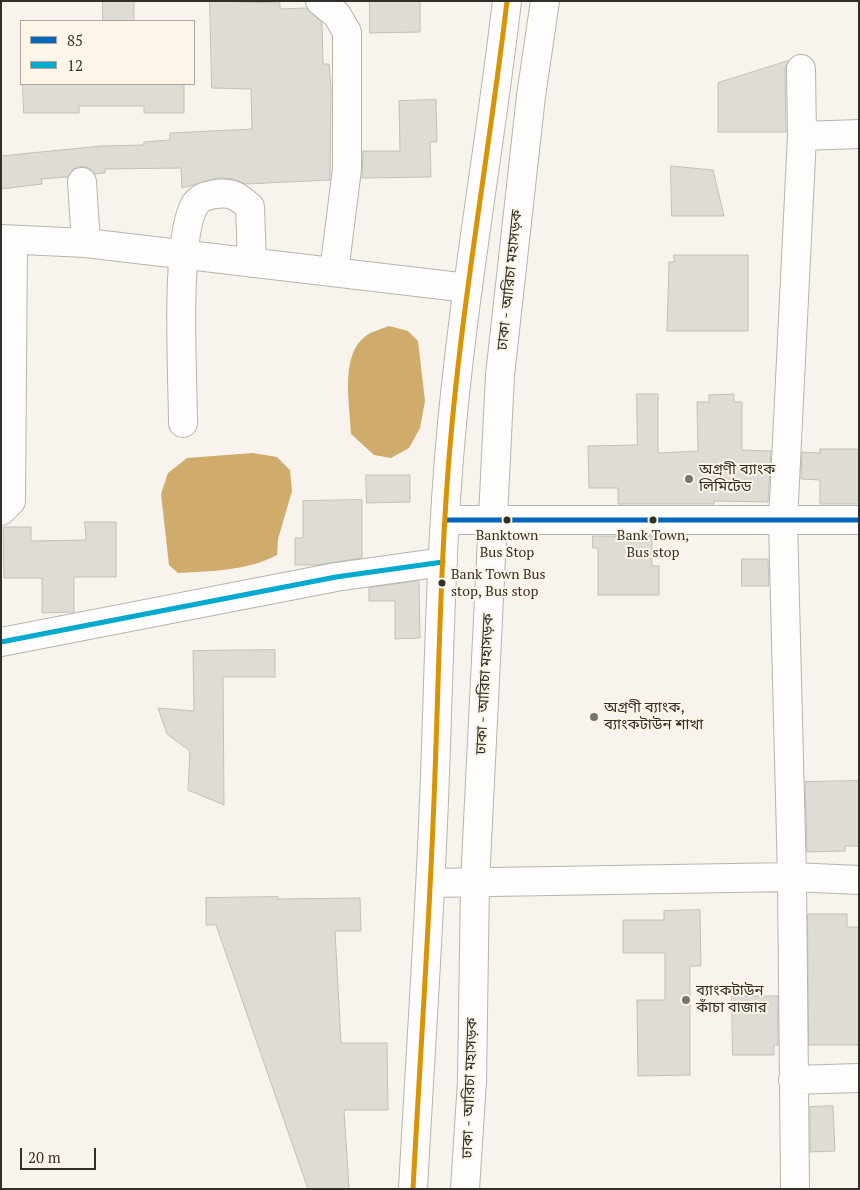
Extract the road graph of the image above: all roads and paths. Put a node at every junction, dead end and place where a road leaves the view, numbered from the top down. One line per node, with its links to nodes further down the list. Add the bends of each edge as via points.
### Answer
1 (320, 1): 12 (main road, via 337,15 347,32 347,169)
2 (507, 1): 13 (main road)
3 (545, 1): 18 (main road, ঢাকা - আরিচা মহাসড়ক, via 531,96 500,375)
4 (801, 69): 6 (main road)
5 (859, 134): 6 (main road)
6 (802, 136): 19 (main road)
7 (82, 182): 9 (main road)
8 (7, 240): 9 (main road); 15 (main road, via 11,501)
9 (86, 243): 10 (main road)
10 (182, 255): 11 (main road); 11 (main road, via 196,203 210,194 233,195 250,207); 14 (main road)
11 (252, 263): 12 (main road)
12 (334, 272): 13 (main road)
13 (468, 288): 16 (main road, via 451,436)
14 (183, 423)
15 (1, 510)
16 (446, 520): 18 (main road); 20 (main road)
17 (859, 520): 19 (main road)
18 (492, 521): 19 (main road); 25 (main road, ঢাকা - আরিচা মহাসড়ক)
19 (783, 522): 22 (main road)
20 (443, 562): 21 (main road, via 336,577); 24 (main road)
21 (1, 642)
22 (792, 878): 23 (main road); 25 (main road); 27 (main road)
23 (859, 880)
24 (430, 883): 25 (main road); 28 (main road)
25 (475, 883): 29 (main road, ঢাকা - আরিচা মহাসড়ক, via 472,1081)
26 (859, 1078): 27 (main road)
27 (793, 1080): 30 (main road)
28 (413, 1189)
29 (465, 1189)
30 (796, 1189)

